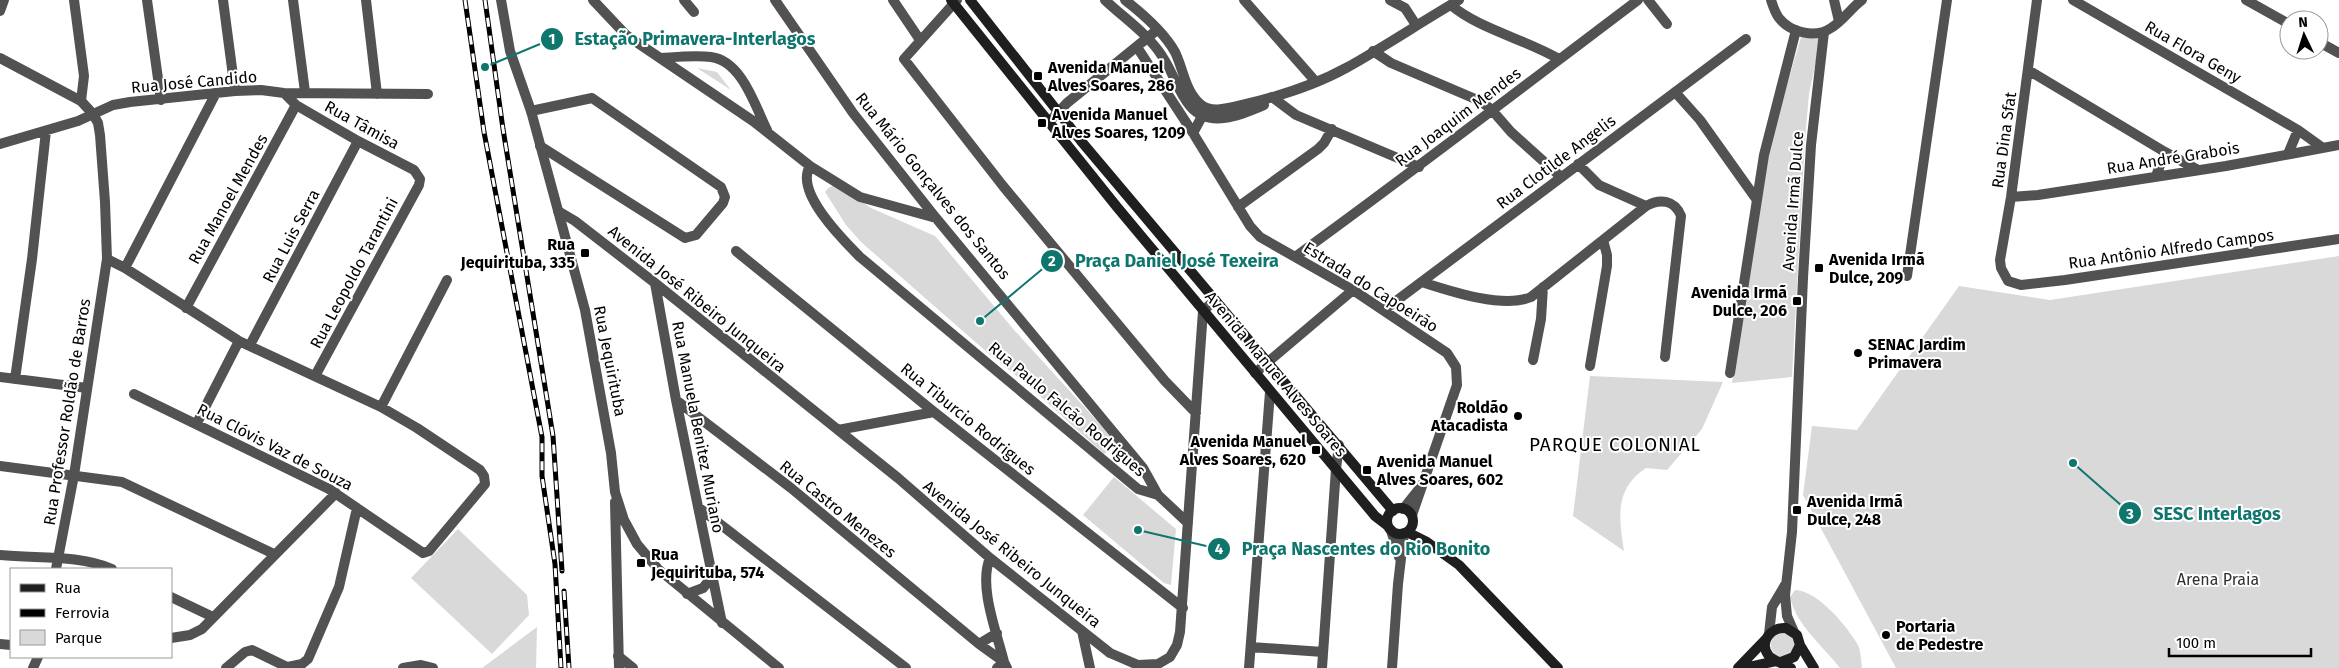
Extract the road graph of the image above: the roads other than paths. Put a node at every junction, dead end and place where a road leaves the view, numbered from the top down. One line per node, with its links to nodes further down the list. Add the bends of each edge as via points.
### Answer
1 (4, 0): 29 (street)
2 (74, 0): 57 (street, via 84,76)
3 (148, 0): 56 (street)
4 (223, 0): 48 (street)
5 (293, 0): 49 (street)
6 (366, 0): 53 (street)
7 (501, 0): 61 (street, Rua Jequirituba, via 510,51)
8 (593, 0): 44 (street, via 617,28)
9 (684, 0): 30 (street)
10 (775, 0): 89 (street, Rua Mário Gonçalves dos Santos, via 853,113)
11 (893, 0): 40 (street)
12 (970, 0): 60 (main road, Avenida Manuel Alves Soares)
13 (1105, 0): 38 (street)
14 (1125, 0): 35 (street)
15 (1244, 0): 47 (street)
16 (1390, 0): 28 (street)
17 (1638, 0): 45 (street, Rua Joaquim Mendes)
18 (1648, 0): 33 (street)
19 (1770, 0): 36 (street, via 1778,16)
20 (1834, 0): 32 (street)
21 (1862, 0): 32 (street)
22 (1947, 0): 96 (street)
23 (2037, 0): 46 (street, Rua Dina Sfat)
24 (2073, 0): 66 (street, Rua Flora Geny)
25 (2246, 0): 31 (street)
26 (954, 1): 40 (street); 64 (main road, Avenida Manuel Alves Soares)
27 (1455, 2): 34 (street); 45 (street, via 1471,19)
28 (1404, 4): 34 (street)
29 (0, 11)
30 (694, 12)
31 (2279, 18)
32 (1840, 21): 37 (street)
33 (1667, 24)
34 (1416, 25): 42 (street)
35 (1157, 30): 38 (street); 62 (street, via 1174,52 1191,93)
36 (1796, 30): 37 (street, via 1814,34); 85 (street, via 1766,148)
37 (1824, 32): 150 (street, Avenida Irmã Dulce, via 1811,146)
38 (1148, 38): 41 (street); 62 (street, via 1162,55 1190,107)
39 (1746, 39): 50 (street, Rua Clotilde Angelis)
40 (920, 40): 124 (street, via 904,60 914,74 1003,186)
41 (1137, 47): 60 (street); 68 (street, Estrada do Capoeirão)
42 (1373, 51): 47 (street); 59 (street, via 1391,63 1480,101)
43 (0, 58): 57 (street, Rua Professor Roldão de Barros)
44 (661, 58): 69 (street); 69 (street, via 712,57 730,65 738,73)
45 (1559, 59): 59 (street, Rua Joaquim Mendes)
46 (2028, 70): 75 (street); 84 (street, Rua Dina Sfat)
47 (1316, 82): 55 (street)
48 (235, 91): 51 (street, Rua José Candido); 52 (street, Rua José Candido)
49 (305, 92): 52 (street, Rua José Candido); 53 (street, Rua José Candido)
50 (1675, 92): 77 (street, Rua Clotilde Angelis); 85 (street, via 1709,131)
51 (216, 93): 56 (street, Rua José Candido); 95 (street)
52 (284, 93): 58 (street, Rua Tâmisa)
53 (377, 94): 54 (street, Rua José Candido)
54 (428, 94)
55 (1274, 98): 62 (street, via 1224,119 1213,120); 65 (street, via 1296,114)
56 (161, 100): 63 (street, Rua José Candido, via 113,105)
57 (80, 101): 63 (street, Rua Professor Roldão de Barros)
58 (296, 105): 70 (street, Rua Tâmisa); 104 (street, Rua Manoel Mendes)
59 (1491, 109): 79 (street, Rua Joaquim Mendes); 82 (street)
60 (1059, 110): 64 (street); 103 (main road, Avenida Manuel Alves Soares, via 1081,141)
61 (531, 111): 73 (street, Rua Jequirituba); 73 (street, via 592,98 721,187 726,197 696,235 685,238)
62 (1204, 112): 68 (street)
63 (93, 114): 67 (street, Rua José Candido); 94 (street, Rua Professor Roldão de Barros, via 100,135)
64 (1048, 123): 106 (main road, Avenida Manuel Alves Soares)
65 (1332, 129): 79 (street); 87 (street, via 1318,149)
66 (2298, 130): 74 (street, Rua Flora Geny); 76 (street)
67 (46, 132): 71 (street, Rua José Candido); 117 (street)
68 (1194, 133): 87 (street, Estrada do Capoeirão)
69 (769, 134): 78 (street)
70 (358, 141): 83 (street, Rua Tâmisa, via 414,170 420,179); 108 (street, Rua Luis Serra)
71 (0, 144)
72 (2339, 145): 74 (street, Rua André Grabois)
73 (540, 146): 88 (street, Rua Jequirituba)
74 (2323, 148): 76 (street, Rua André Grabois)
75 (2165, 152): 80 (street); 81 (street)
76 (2288, 154): 80 (street, Rua André Grabois)
77 (1578, 164): 82 (street, Rua Clotilde Angelis); 86 (street, via 1600,185)
78 (810, 166): 89 (street, via 860,197); 134 (street, Rua Paulo Falcão Rodrigues, via 806,177 812,197 824,218 860,257 1138,489)
79 (1419, 167): 93 (street, Rua Joaquim Mendes)
80 (2198, 170): 81 (street, Rua André Grabois)
81 (2156, 176): 84 (street, Rua André Grabois)
82 (1561, 177): 99 (street, Rua Clotilde Angelis)
83 (419, 185): 115 (street, Rua Leopoldo Tarantini)
84 (2011, 197): 98 (street, Rua Dina Sfat, via 2000,260)
85 (1757, 200): 113 (street)
86 (1646, 206): 91 (street); 109 (street, via 1667,201 1681,216)
87 (1238, 207): 93 (street, Estrada do Capoeirão, via 1260,237)
88 (558, 211): 100 (street, Avenida José Ribeiro Junqueira); 132 (street, Rua Jequirituba, via 585,310)
89 (936, 218): 134 (street, Rua Mário Gonçalves dos Santos, via 1143,468)
90 (2339, 239): 98 (street, Rua Antônio Alfredo Campos, via 2065,280 2021,285)
91 (1602, 240): 101 (street); 112 (street, via 1607,266)
92 (736, 251): 123 (street, Rua Tiburcio Rodrigues)
93 (1295, 257): 102 (street, Estrada do Capoeirão)
94 (107, 259): 95 (street); 118 (street, Rua Professor Roldão de Barros)
95 (125, 268): 104 (street)
96 (1907, 276)
97 (447, 280): 122 (street)
98 (2008, 281)
99 (1422, 282): 101 (street, via 1452,292 1502,300 1524,300); 105 (street, Rua Clotilde Angelis)
100 (655, 283): 121 (street, Rua Manuela Benitez Muriano); 126 (street, Avenida José Ribeiro Junqueira)
101 (1544, 286): 110 (street)
102 (1353, 290): 105 (street, Estrada do Capoeirão); 111 (street)
103 (1215, 300): 106 (street); 111 (main road, Avenida Manuel Alves Soares)
104 (186, 308): 107 (street)
105 (1384, 310): 131 (street, Estrada do Capoeirão, via 1448,353 1458,374 1448,416)
106 (1203, 311): 114 (main road, Avenida Manuel Alves Soares); 124 (street, Avenida José Ribeiro Junqueira)
107 (239, 341): 108 (street); 125 (street)
108 (250, 345): 115 (street)
109 (1666, 357)
110 (1533, 360)
111 (1268, 363): 114 (street); 127 (main road, Avenida Manuel Alves Soares)
112 (1590, 366)
113 (1730, 373)
114 (1255, 374): 119 (main road, Avenida Manuel Alves Soares)
115 (315, 376): 122 (street)
116 (0, 377): 117 (street)
117 (15, 379): 118 (street)
118 (87, 388): 130 (street, Rua Professor Roldão de Barros)
119 (1270, 392): 129 (main road, Avenida Manuel Alves Soares); 163 (street)
120 (134, 394): 125 (street, Rua Clóvis Vaz de Souza)
121 (676, 400): 135 (street, Rua Manuela Benitez Muriano); 161 (street, Rua Castro Menezes, via 791,488)
122 (380, 407): 136 (street, Rua Clóvis Vaz de Souza, via 480,470 485,479 483,489 425,553)
123 (934, 412): 126 (street); 153 (street, Rua Tiburcio Rodrigues)
124 (1196, 413): 138 (street, Avenida José Ribeiro Junqueira)
125 (197, 423): 133 (street, Rua Clóvis Vaz de Souza)
126 (838, 430): 145 (street, Avenida José Ribeiro Junqueira)
127 (1339, 445): 129 (street); 137 (main road, Avenida Manuel Alves Soares)
128 (0, 466): 130 (street)
129 (1336, 469): 140 (main road, Avenida Manuel Alves Soares, via 1375,516); 164 (street)
130 (74, 475): 143 (street, via 132,486); 147 (street, Rua Professor Roldão de Barros)
131 (1422, 487): 137 (street, Estrada do Capoeirão); 139 (street, Estrada do Capoeirão)
132 (616, 492): 141 (street, Rua Jequirituba); 142 (street)
133 (336, 493): 136 (street, Rua Clóvis Vaz de Souza); 143 (street)
134 (1158, 495): 138 (street, Rua Mário Gonçalves dos Santos)
135 (698, 507): 149 (street, Rua Manuela Benitez Muriano); 175 (street)
136 (357, 508): 168 (street, via 340,581 308,659 302,664)
137 (1398, 510): 139 (main road, Avenida Manuel Alves Soares); 140 (main road, via 1388,517)
138 (1188, 523): 153 (street, Avenida José Ribeiro Junqueira)
139 (1409, 526): 140 (main road); 146 (street, Estrada do Capoeirão); 180 (main road, via 1459,565)
140 (1390, 528): 146 (street)
141 (628, 530): 142 (street); 151 (street, Rua Jequirituba, via 645,554)
142 (614, 542): 165 (street)
143 (274, 554): 154 (street)
144 (0, 555): 147 (street)
145 (990, 558): 156 (street, Avenida José Ribeiro Junqueira); 158 (street, via 985,578)
146 (1400, 558): 179 (street, Estrada do Capoeirão)
147 (57, 564): 148 (street, via 84,561)
148 (108, 568)
149 (712, 577): 151 (street, via 703,588); 155 (street, Rua Manuela Benitez Muriano)
150 (1787, 582): 157 (street, Avenida Irmã Dulce, via 1784,605); 159 (street, Avenida Irmã Dulce, via 1772,607)
151 (687, 594): 155 (street, Rua Jequirituba)
152 (172, 597): 154 (street)
153 (1183, 608): 156 (street, Avenida José Ribeiro Junqueira, via 1177,645 1170,657 1158,664 1138,665 1118,658)
154 (213, 617): 160 (street, via 197,633)
155 (722, 623): 174 (street, Rua Jequirituba)
156 (1082, 631): 176 (street)
157 (1794, 632): 159 (main road, via 1781,628); 162 (main road)
158 (997, 633): 161 (street); 167 (street)
159 (1768, 636): 166 (main road, via 1766,651); 181 (main road)
160 (172, 638)
161 (979, 644): 167 (street, Rua Castro Menezes)
162 (1800, 644): 166 (main road, via 1794,657); 184 (main road)
163 (1251, 648): 164 (street); 177 (street)
164 (1323, 652): 178 (street)
165 (618, 656): 172 (street); 173 (street)
166 (1778, 661): 182 (main road); 183 (main road)
167 (1003, 666)
168 (284, 667): 169 (street, via 252,650)
169 (226, 668)
170 (403, 668): 171 (street, via 421,665)
171 (433, 668)
172 (619, 668)
173 (633, 668)
174 (779, 668)
175 (906, 668)
176 (1090, 668)
177 (1249, 668)
178 (1322, 668)
179 (1392, 668)
180 (1558, 668)
181 (1738, 668)
182 (1745, 668)
183 (1791, 668)
184 (1814, 668)

